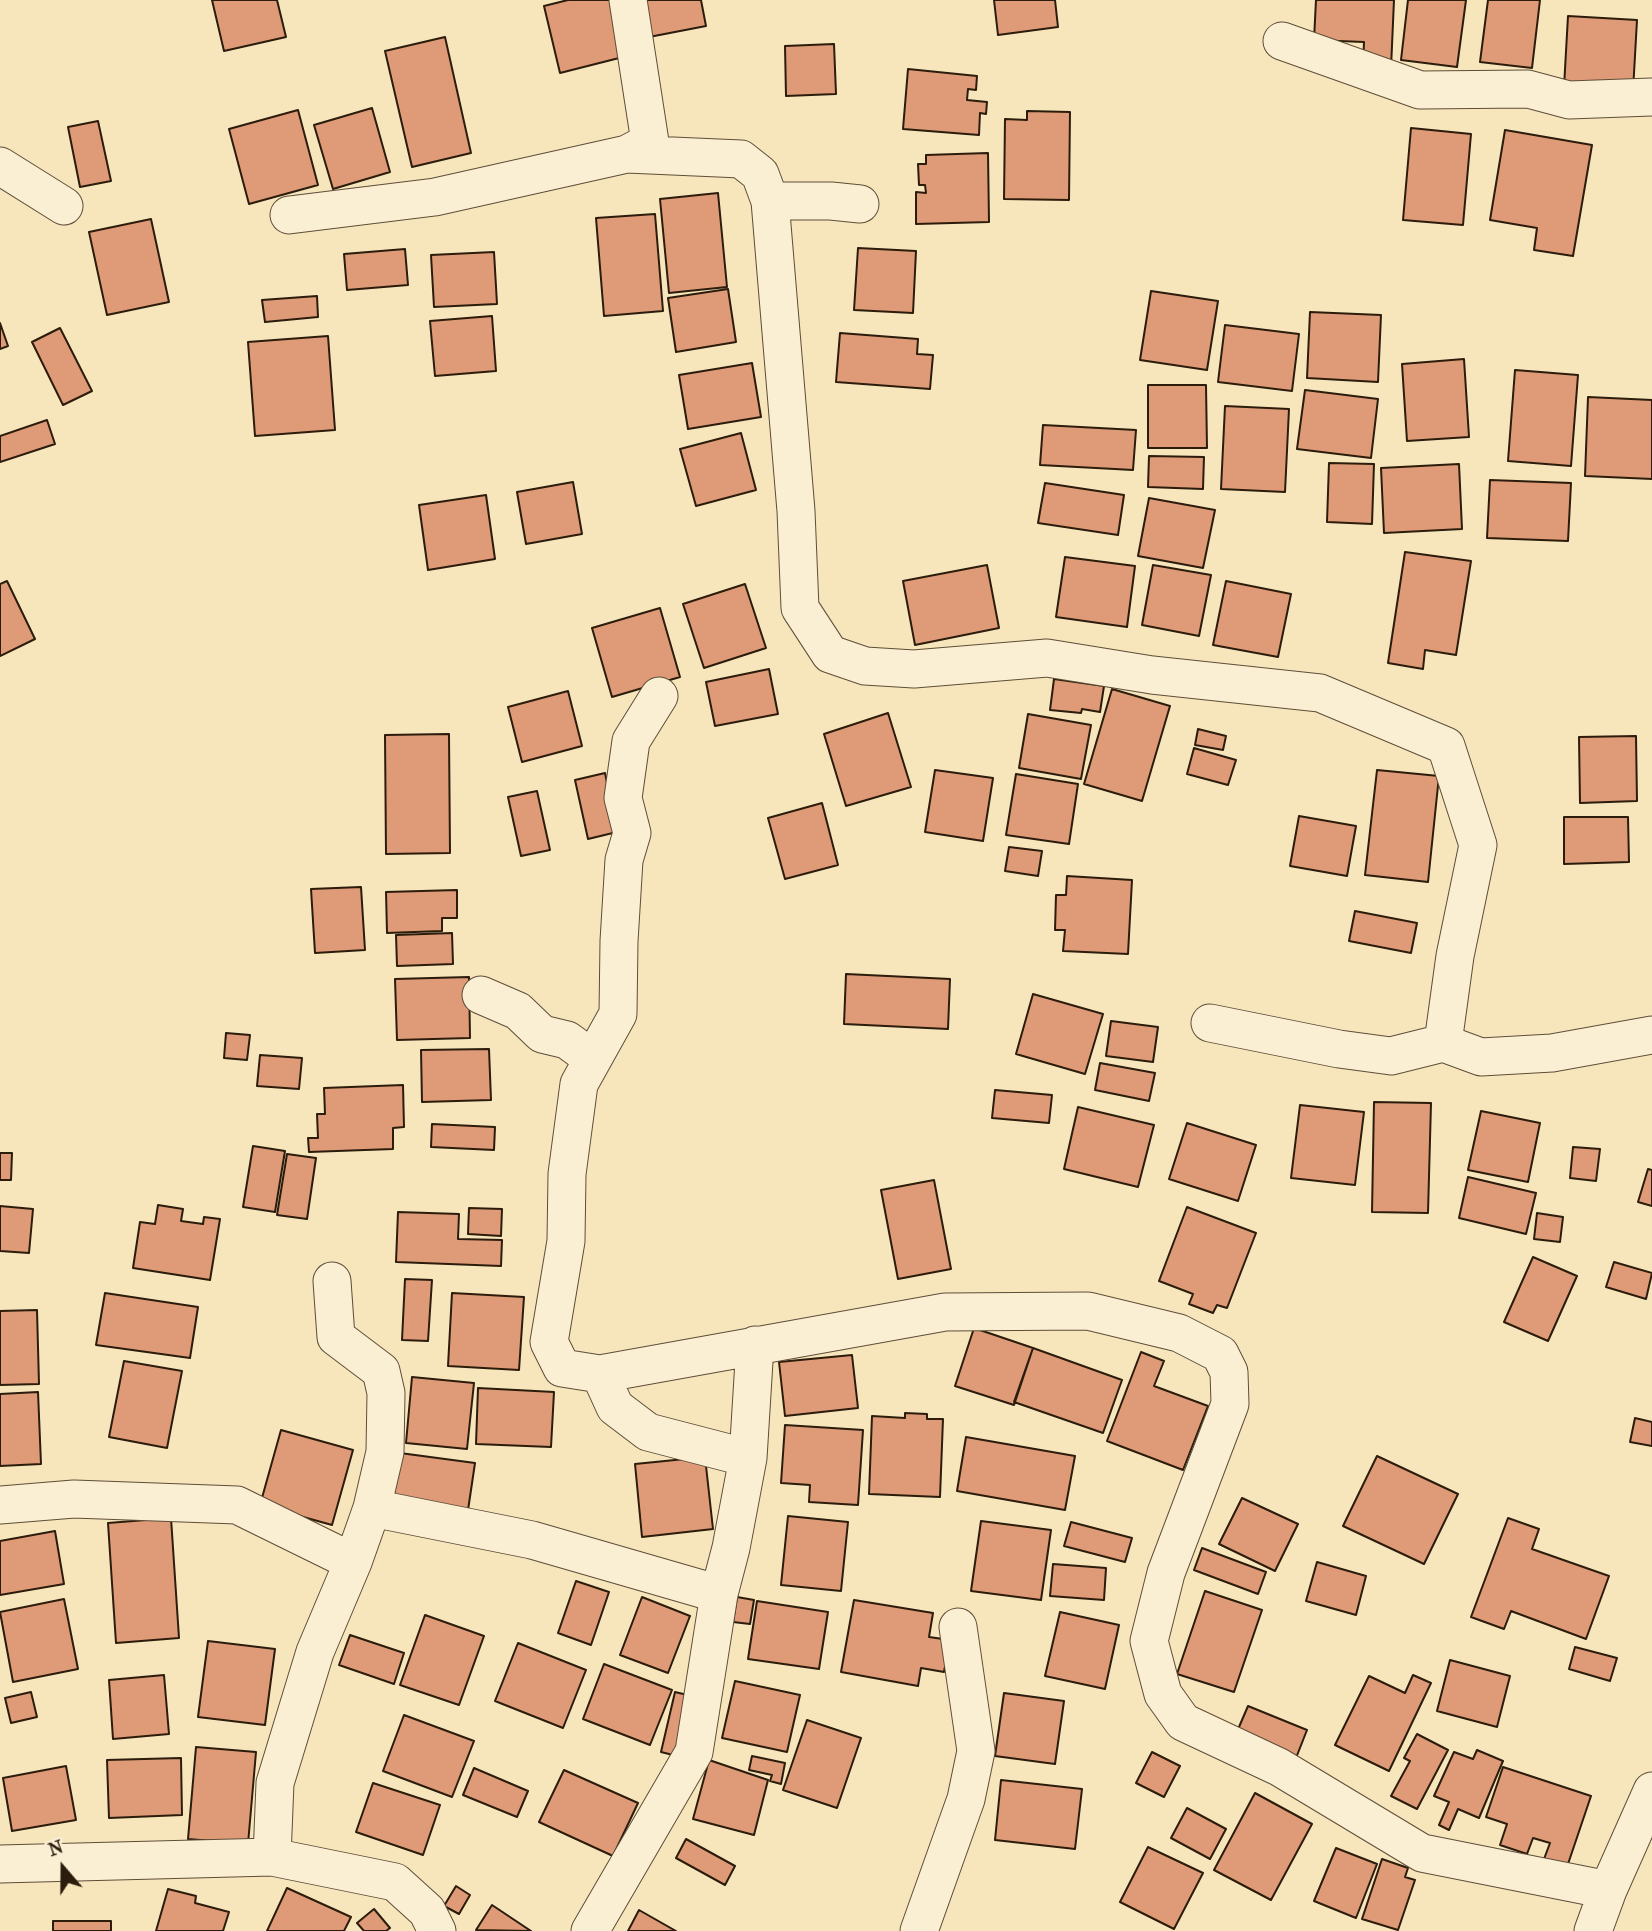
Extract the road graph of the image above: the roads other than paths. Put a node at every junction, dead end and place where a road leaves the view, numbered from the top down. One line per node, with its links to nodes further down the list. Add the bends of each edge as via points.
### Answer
1 (628, 0): 4 (street, via 650,142)
2 (1282, 41): 3 (street, via 1420,90 1528,89 1569,100)
3 (1652, 97)
4 (627, 154): 6 (street, via 741,159 760,174); 9 (street, via 435,197)
5 (0, 166): 8 (street)
6 (769, 201): 7 (street); 14 (street, via 800,608 830,654 865,666 914,669 1047,658 1152,675 1320,693 1446,747 1478,845)
7 (860, 204)
8 (64, 206)
9 (289, 215)
10 (659, 696): 15 (street, via 631,741 623,798 632,833 624,860 618,1014)
11 (481, 995): 15 (street, via 517,1011 542,1034 567,1040)
12 (1210, 1023): 14 (street, via 1391,1056)
13 (1652, 1035): 14 (street, via 1552,1053 1481,1057)
14 (1443, 1044)
15 (593, 1059): 18 (street, via 579,1084 568,1174 566,1241 548,1342 562,1368)
16 (332, 1281): 21 (street, via 336,1337 381,1371 386,1393 385,1452)
17 (755, 1345): 18 (street); 19 (street); 28 (street, via 944,1312 1088,1311 1179,1333 1220,1354 1229,1372 1230,1404 1166,1573 1149,1641 1163,1693 1184,1722 1279,1767 1422,1853)
18 (600, 1374): 19 (street, via 615,1407 648,1432)
19 (748, 1458): 23 (street)
20 (0, 1505): 22 (street, via 74,1499 237,1505)
21 (372, 1508): 22 (street); 23 (street, via 532,1540)
22 (353, 1562): 27 (street, via 315,1652 275,1783)
23 (719, 1594): 30 (street, via 694,1752)
24 (958, 1627): 31 (street, via 976,1751 966,1799)
25 (1652, 1791): 28 (street)
26 (2, 1856): 27 (street)
27 (272, 1857): 29 (street, via 395,1882 427,1911)
28 (1608, 1890): 32 (street)
29 (437, 1931)
30 (590, 1931)
31 (919, 1931)
32 (1593, 1931)

